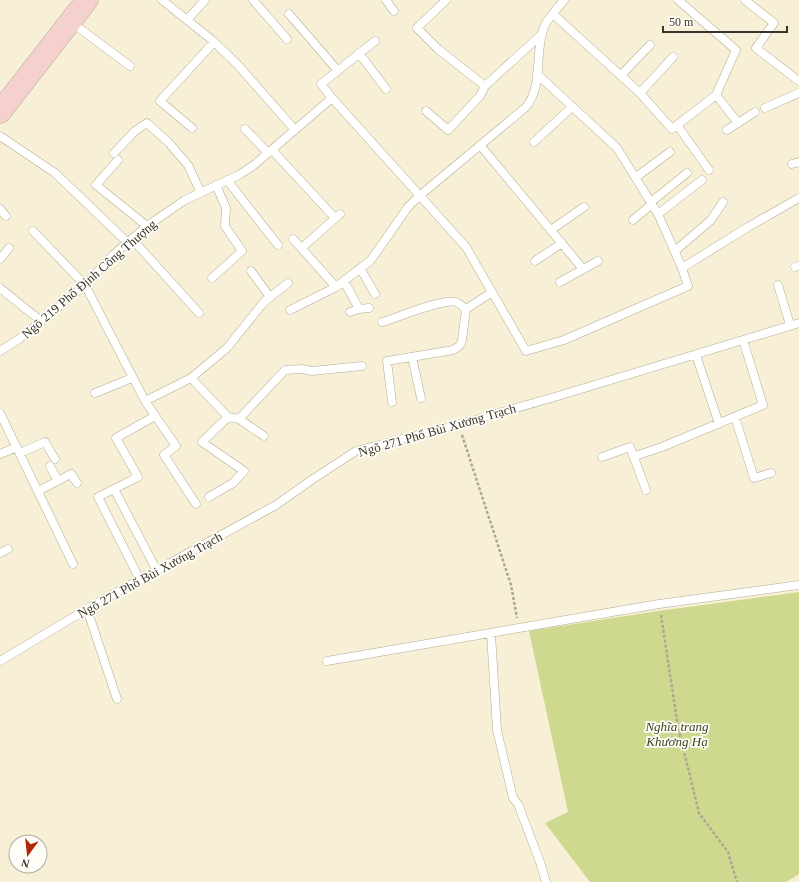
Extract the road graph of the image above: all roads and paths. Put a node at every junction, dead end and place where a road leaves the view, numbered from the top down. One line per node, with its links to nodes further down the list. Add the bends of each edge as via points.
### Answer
1 (87, 0): 14 (street)
2 (162, 0): 13 (lane)
3 (205, 0): 13 (lane)
4 (252, 0): 16 (lane)
5 (386, 0): 10 (lane)
6 (446, 0): 27 (lane, via 417,28 438,49)
7 (564, 0): 12 (lane)
8 (678, 0): 31 (lane, via 736,50)
9 (745, 0): 26 (lane, via 774,23 756,48)
10 (394, 11)
11 (289, 14): 23 (lane)
12 (553, 14): 15 (lane, via 544,26); 25 (lane)
13 (187, 20): 18 (lane)
14 (70, 22): 22 (lane); 36 (street)
15 (542, 34): 24 (lane); 27 (lane)
16 (286, 39)
17 (375, 41): 20 (lane)
18 (214, 42): 40 (lane, via 160,101); 42 (lane, via 237,64)
19 (650, 45): 25 (lane)
20 (359, 53): 23 (lane); 28 (lane)
21 (673, 57): 29 (lane)
22 (130, 66)
23 (338, 71): 32 (lane, via 321,84)
24 (537, 74): 33 (lane); 46 (lane, via 535,93 526,107)
25 (621, 76): 29 (lane)
26 (799, 80)
27 (485, 86): 35 (lane, via 480,96 448,130)
28 (386, 90)
29 (640, 93): 39 (lane, via 672,129)
30 (799, 94): 34 (lane)
31 (716, 95): 38 (lane); 39 (lane)
32 (332, 98): 42 (lane, Ngõ 219 Phố Định Công Thượng); 56 (lane)
33 (572, 107): 45 (lane); 51 (lane, via 617,148)
34 (765, 108)
35 (426, 111)
36 (0, 112)
37 (755, 112): 38 (lane)
38 (738, 123): 43 (lane)
39 (677, 125): 49 (lane)
40 (192, 128)
41 (245, 128): 47 (lane)
42 (295, 130): 47 (lane, Ngõ 219 Phố Định Công Thượng)
43 (727, 130)
44 (0, 136): 69 (lane, via 55,173)
45 (534, 142)
46 (480, 145): 56 (lane); 66 (lane)
47 (270, 152): 52 (lane, Ngõ 219 Phố Định Công Thượng, via 239,175); 72 (lane, via 337,216)
48 (670, 152): 51 (lane)
49 (709, 170)
50 (687, 173): 59 (lane)
51 (636, 177): 59 (lane)
52 (227, 180): 54 (lane, Ngõ 219 Phố Định Công Thượng); 71 (lane)
53 (702, 180): 62 (lane)
54 (216, 185): 55 (lane, Ngõ 219 Phố Định Công Thượng); 82 (lane, via 226,208 225,226 242,251)
55 (201, 193): 65 (lane, Ngõ 219 Phố Định Công Thượng, via 185,200); 65 (lane, via 188,166 169,143 147,123 134,131 96,185)
56 (420, 195): 78 (lane, via 404,212 371,260); 90 (lane, via 466,247)
57 (799, 198): 79 (lane)
58 (723, 202): 74 (lane, via 711,220)
59 (651, 203): 62 (lane); 64 (lane)
60 (584, 207): 66 (lane)
61 (0, 209): 63 (lane)
62 (658, 214): 74 (lane)
63 (6, 216)
64 (633, 220)
65 (146, 226): 69 (lane, Ngõ 219 Phố Định Công Thượng)
66 (551, 230): 70 (lane)
67 (33, 231): 86 (lane)
68 (292, 239): 88 (lane)
69 (130, 241): 86 (lane, Ngõ 219 Phố Định Công Thượng); 98 (lane)
70 (562, 243): 76 (lane); 80 (lane)
71 (278, 245)
72 (305, 245)
73 (10, 248): 75 (lane)
74 (675, 251): 79 (lane)
75 (0, 259)
76 (535, 261)
77 (598, 261): 80 (lane)
78 (360, 268): 83 (lane); 91 (lane)
79 (682, 268): 90 (lane, via 688,286 564,340 526,351)
80 (583, 269): 84 (lane)
81 (251, 271): 92 (lane)
82 (212, 278)
83 (344, 280): 88 (lane); 94 (lane)
84 (560, 282)
85 (288, 283): 92 (lane)
86 (85, 285): 99 (lane, Ngõ 219 Phố Định Công Thượng); 108 (lane)
87 (778, 285): 102 (lane)
88 (336, 287): 96 (lane)
89 (0, 288): 99 (lane)
90 (491, 293): 95 (lane)
91 (375, 294)
92 (270, 297): 109 (lane, via 227,348)
93 (369, 308): 94 (lane)
94 (359, 309): 97 (lane)
95 (466, 309): 100 (lane, via 450,301); 106 (lane, via 462,340 458,348)
96 (290, 310)
97 (350, 312)
98 (199, 313)
99 (41, 321): 104 (lane, Ngõ 219 Phố Định Công Thượng)
100 (382, 322)
101 (799, 323): 102 (lane, Ngõ 271 Phố Bùi Xương Trạch)
102 (790, 325): 103 (lane, Ngõ 271 Phố Bùi Xương Trạch)
103 (743, 340): 105 (lane, Ngõ 271 Phố Bùi Xương Trạch); 117 (lane, via 763,405)
104 (0, 350)
105 (696, 354): 119 (lane, Ngõ 271 Phố Bùi Xương Trạch); 120 (lane)
106 (412, 357): 111 (lane); 113 (lane, via 387,362)
107 (362, 366): 118 (lane, via 312,371 286,370)
108 (132, 378): 110 (lane); 112 (lane)
109 (190, 378): 112 (lane); 116 (lane)
110 (95, 393)
111 (421, 398)
112 (145, 401): 115 (lane)
113 (392, 402)
114 (0, 413): 122 (lane)
115 (155, 416): 129 (lane, via 116,438 138,477); 133 (lane, via 176,446 164,455)
116 (228, 417): 118 (lane); 132 (lane, via 202,442 244,471 233,483)
117 (734, 417): 120 (lane); 126 (lane, via 754,478)
118 (239, 418): 121 (lane)
119 (458, 424): 137 (lane, Ngõ 271 Phố Bùi Xương Trạch, via 356,451 276,505); 142 (path, via 511,585)
120 (719, 424): 124 (lane)
121 (264, 436)
122 (18, 450): 123 (lane); 127 (lane, via 45,442); 131 (lane)
123 (0, 454)
124 (635, 456): 125 (lane, via 630,447); 130 (lane)
125 (602, 457)
126 (771, 473)
127 (58, 481): 128 (lane, via 71,474); 131 (lane)
128 (77, 484)
129 (114, 489): 137 (lane); 138 (lane, via 98,497)
130 (646, 490)
131 (38, 491): 136 (lane)
132 (209, 497)
133 (196, 504)
134 (8, 549): 135 (lane)
135 (0, 553)
136 (73, 564)
137 (156, 571): 138 (lane, Ngõ 271 Phố Bùi Xương Trạch)
138 (140, 580): 141 (lane, Ngõ 271 Phố Bùi Xương Trạch)
139 (799, 585): 140 (lane)
140 (659, 604): 142 (lane); 148 (path, via 678,726 699,813 728,852)
141 (87, 609): 144 (lane, Ngõ 271 Phố Bùi Xương Trạch); 146 (lane)
142 (518, 628): 143 (lane)
143 (491, 634): 145 (lane); 147 (lane, via 497,730 513,798 518,804)
144 (0, 661)
145 (327, 661)
146 (117, 699)
147 (546, 882)
148 (737, 882)

